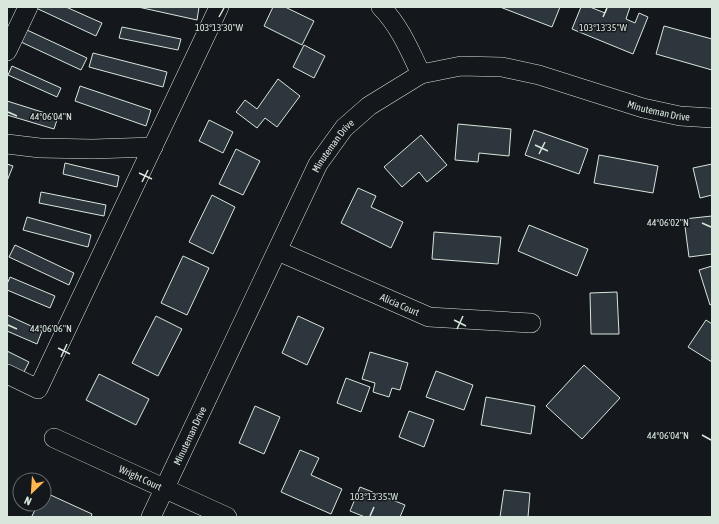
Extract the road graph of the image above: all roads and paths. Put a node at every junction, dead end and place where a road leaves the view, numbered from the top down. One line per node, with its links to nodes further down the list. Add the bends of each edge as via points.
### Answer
1 (28, 7): 4 (street)
2 (219, 7): 8 (street)
3 (380, 7): 5 (street, via 403,38)
4 (7, 51)
5 (421, 74): 6 (street, Minuteman Drive, via 461,66 502,67 539,75 643,108 680,116); 9 (street, Minuteman Drive, via 369,106 344,128 318,164)
6 (712, 118)
7 (7, 144): 8 (street, via 93,150)
8 (153, 147): 11 (street, via 38,389)
9 (278, 251): 10 (street, Alicia Court, via 429,317); 13 (street, Minuteman Drive)
10 (531, 323)
11 (7, 374)
12 (54, 438): 13 (street, Wright Court)
13 (164, 489): 14 (street, Minuteman Drive); 15 (street, Wright Court)
14 (151, 517)
15 (227, 517)

